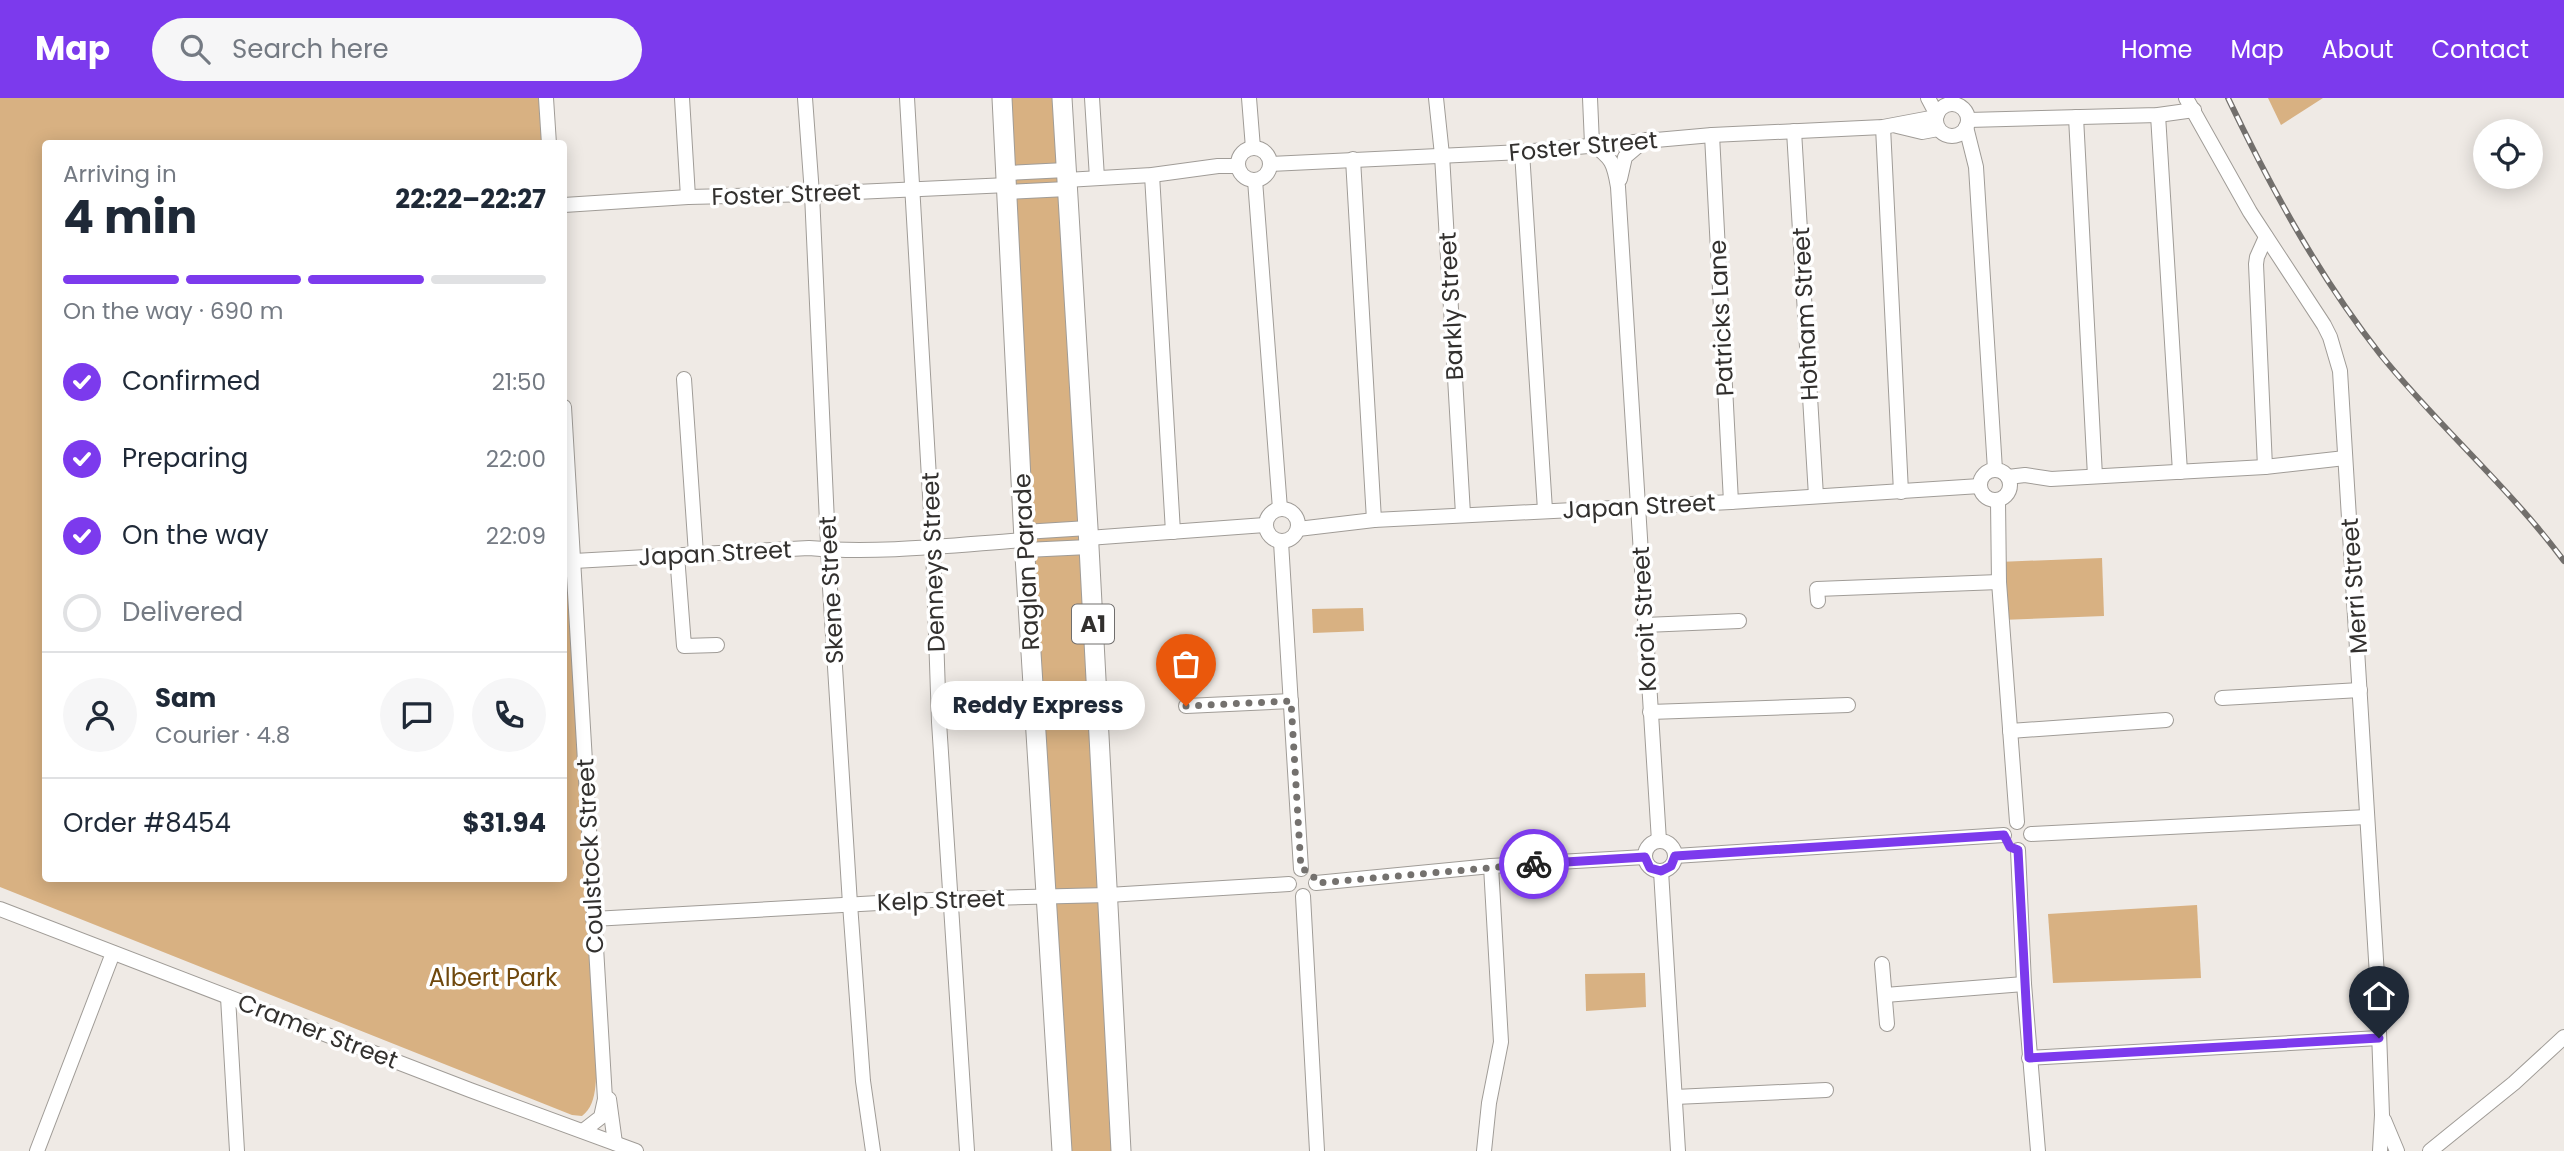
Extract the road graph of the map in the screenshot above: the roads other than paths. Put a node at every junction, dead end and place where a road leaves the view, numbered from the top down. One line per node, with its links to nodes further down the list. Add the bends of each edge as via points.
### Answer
1 (546, 98): 21 (street)
2 (682, 98): 38 (street)
3 (805, 98): 37 (street, Skene Street)
4 (907, 98): 36 (street, Denneys Street)
5 (1002, 98): 34 (highway, Raglan Parade)
6 (1062, 98): 32 (highway, A1)
7 (1092, 98): 31 (street)
8 (1249, 98): 24 (street)
9 (1436, 98): 26 (street, Barkly Street)
10 (1590, 98): 23 (street)
11 (1928, 98): 16 (street)
12 (1945, 101): 16 (street); 17 (street, via 1961,107)
13 (2190, 104): 14 (street); 40 (street, Merri Street)
14 (2158, 115): 15 (street); 45 (street)
15 (2076, 117): 17 (street, via 1991,120 1983,115); 47 (street)
16 (1937, 120): 17 (street, Foster Street, via 1944,134); 18 (street, Foster Street, via 1922,132)
17 (1964, 123): 46 (street, via 1976,167)
18 (1890, 127): 19 (street, Foster Street); 50 (street)
19 (1794, 131): 20 (street, Foster Street); 51 (street, Hotham Street)
20 (1712, 135): 22 (street, Foster Street); 53 (street, Patricks Lane)
21 (549, 140)
22 (1644, 140): 23 (street, Foster Street); 35 (street, Koroit Street, via 1625,157)
23 (1592, 144): 25 (street, Foster Street); 35 (street, Koroit Street, via 1615,165)
24 (1253, 148): 28 (street, via 1263,151); 29 (street, via 1240,156)
25 (1522, 152): 26 (street, Foster Street); 56 (street)
26 (1443, 156): 27 (street, Foster Street); 57 (street, Barkly Street)
27 (1353, 159): 28 (street, Foster Street); 58 (street)
28 (1270, 164): 33 (street, via 1265,175)
29 (1238, 166): 30 (street); 33 (street, via 1244,176)
30 (1152, 175): 31 (street); 61 (street)
31 (1097, 178): 32 (street)
32 (1066, 180): 34 (street, Foster Street); 62 (highway, A1)
33 (1255, 180): 55 (street)
34 (1008, 183): 36 (street, Foster Street); 63 (highway, Raglan Parade)
35 (1618, 187): 54 (street, Koroit Street)
36 (912, 188): 37 (street, Foster Street); 65 (street, Denneys Street)
37 (812, 194): 38 (street, Foster Street); 66 (street, Skene Street)
38 (688, 197): 39 (street, Foster Street)
39 (567, 205)
40 (2266, 237): 43 (street, Merri Street, via 2330,337 2340,371); 44 (street, via 2256,264)
41 (684, 379): 67 (street)
42 (567, 453): 69 (street, Coulstock Street)
43 (2345, 458): 44 (street); 75 (street, Merri Street)
44 (2266, 467): 45 (street)
45 (2180, 472): 47 (street)
46 (2001, 474): 48 (street); 49 (street, via 1983,476); 52 (street, via 2011,485)
47 (2095, 476): 48 (street)
48 (2043, 478): 52 (street)
49 (1980, 485): 50 (street, Japan Street); 52 (street, via 1986,498)
50 (1901, 492): 51 (street, Japan Street)
51 (1816, 496): 53 (street, Japan Street)
52 (2003, 497): 70 (street)
53 (1731, 502): 54 (street, Japan Street)
54 (1638, 506): 56 (street, Japan Street); 73 (street, Koroit Street)
55 (1280, 509): 59 (street, via 1270,513); 60 (street, via 1291,511)
56 (1545, 510): 57 (street, Japan Street)
57 (1463, 514): 58 (street, Japan Street)
58 (1374, 520): 60 (street, Japan Street)
59 (1265, 525): 61 (street, Japan Street); 64 (street, via 1269,536)
60 (1298, 529): 64 (street)
61 (1173, 532): 62 (street, Japan Street)
62 (1088, 537): 63 (street, Japan Street); 96 (highway, A1)
63 (1024, 541): 65 (street, Japan Street); 98 (highway, Raglan Parade)
64 (1281, 542): 77 (street)
65 (933, 547): 66 (street, Japan Street); 99 (street, Denneys Street)
66 (828, 550): 67 (street, Japan Street); 100 (street, Skene Street)
67 (696, 554): 68 (street, Japan Street)
68 (677, 555): 69 (street, Japan Street); 74 (street, via 684,646)
69 (574, 561): 102 (street, Coulstock Street)
70 (1998, 582): 71 (street, via 1818,589); 82 (street)
71 (1818, 601)
72 (1739, 621): 73 (street)
73 (1645, 625): 80 (street, Koroit Street)
74 (716, 645)
75 (2360, 690): 76 (street); 83 (street, Merri Street)
76 (2222, 698)
77 (1291, 701): 79 (street); 92 (street)
78 (1848, 705): 80 (street)
79 (1186, 706)
80 (1650, 712): 87 (street, Koroit Street)
81 (2166, 720): 82 (street)
82 (2010, 731): 84 (street)
83 (2367, 817): 85 (street); 110 (street, Merri Street)
84 (2017, 822): 85 (street, via 2025,824); 86 (street)
85 (2031, 834): 88 (street, via 2029,843)
86 (2004, 835): 88 (street, via 2010,847); 89 (street)
87 (1659, 841): 89 (street, via 1672,847); 90 (street, via 1648,846)
88 (2018, 850): 105 (street)
89 (1675, 856): 93 (street, via 1671,866)
90 (1645, 857): 91 (street); 93 (street, via 1650,868)
91 (1491, 866): 94 (street); 129 (street, via 1501,1042)
92 (1301, 869): 94 (street, via 1311,872); 95 (street)
93 (1661, 871): 115 (street)
94 (1317, 883): 97 (street, via 1314,891)
95 (1289, 884): 96 (street, Kelp Street); 97 (street, via 1296,895)
96 (1108, 895): 98 (street, Kelp Street); 127 (highway, A1)
97 (1303, 896): 128 (street)
98 (1046, 897): 99 (street, Kelp Street); 126 (highway, Raglan Parade)
99 (950, 899): 100 (street, Kelp Street); 125 (street, Denneys Street)
100 (850, 904): 102 (street, Kelp Street); 113 (street, Skene Street)
101 (0, 909): 103 (street, Cramer Street)
102 (593, 919): 111 (street, Coulstock Street)
103 (113, 953): 107 (street, Cramer Street); 121 (street)
104 (1882, 964): 106 (street)
105 (2024, 984): 106 (street); 112 (street)
106 (1885, 995): 108 (street)
107 (228, 996): 117 (street, Cramer Street); 122 (street)
108 (1887, 1024)
109 (2564, 1037): 119 (street)
110 (2379, 1038): 112 (street); 116 (street, Merri Street)
111 (603, 1053): 117 (street, Coulstock Street, via 603,1113); 118 (street, Coulstock Street)
112 (2029, 1058): 120 (street)
113 (863, 1081): 123 (street, Skene Street); 124 (street, Skene Street)
114 (1826, 1090): 115 (street)
115 (1675, 1097): 130 (street)
116 (2382, 1115): 131 (street, Merri Street); 132 (street, Merri Street)
117 (583, 1131): 118 (street, Cramer Street)
118 (624, 1148)
119 (2432, 1149): 133 (street)
120 (2036, 1150)
121 (37, 1151)
122 (237, 1151)
123 (863, 1151)
124 (873, 1151)
125 (967, 1151)
126 (1062, 1151)
127 (1121, 1151)
128 (1317, 1151)
129 (1484, 1151)
130 (1678, 1151)
131 (2380, 1151)
132 (2397, 1151)
133 (2418, 1151)

